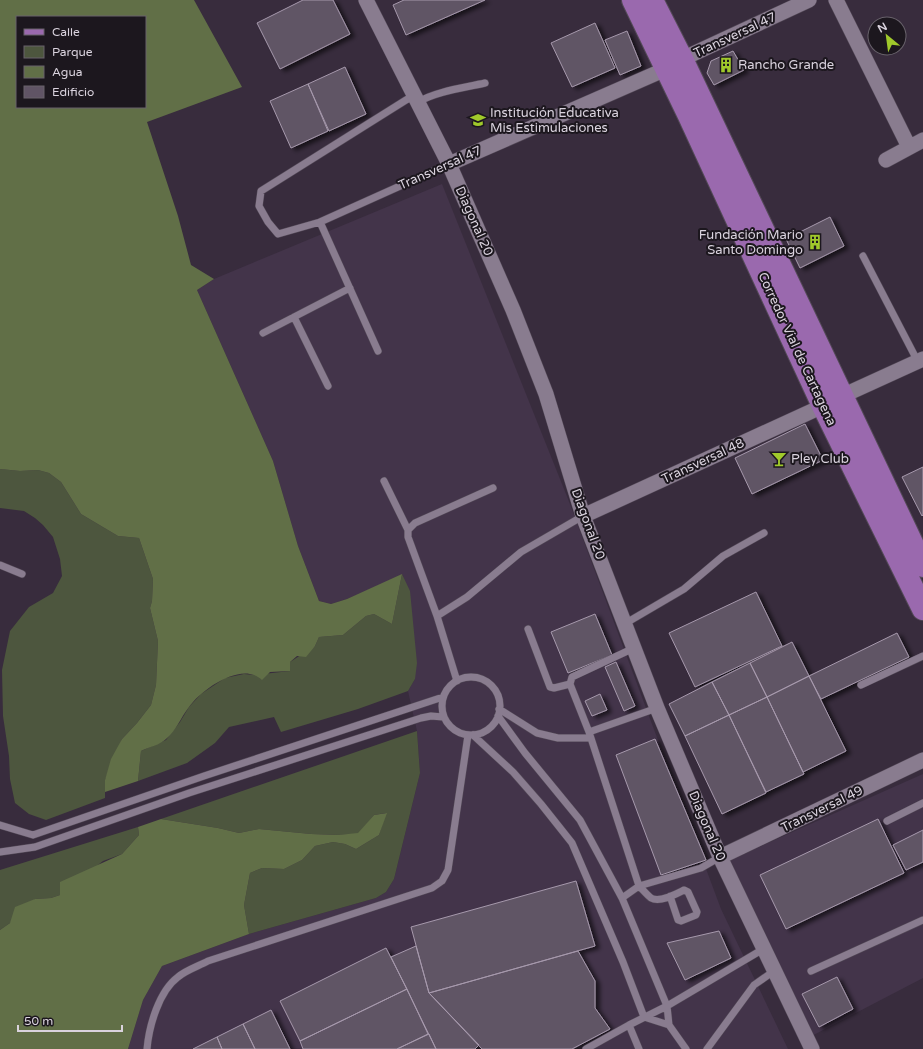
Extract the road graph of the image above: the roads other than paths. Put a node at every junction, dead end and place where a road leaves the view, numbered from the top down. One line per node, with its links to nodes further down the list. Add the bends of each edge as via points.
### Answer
1 (366, 0): 8 (street, Diagonal 20)
2 (633, 0): 6 (main road, Corredor Vial de Cartagena)
3 (809, 0): 6 (street, Transversal 47)
4 (836, 0): 10 (street)
5 (657, 4): 6 (main road, Corredor Vial de Cartagena)
6 (674, 64): 12 (street, Transversal 47); 21 (main road, Corredor Vial de Cartagena); 22 (main road, Corredor Vial de Cartagena)
7 (484, 83): 8 (lane)
8 (416, 99): 12 (street, Diagonal 20); 13 (lane, Transversal 47, via 399,104 261,191 260,206 278,234)
9 (923, 140): 10 (street)
10 (908, 147): 11 (street)
11 (886, 160)
12 (449, 164): 13 (lane, Transversal 47); 25 (street, Diagonal 20, via 513,310 546,394)
13 (320, 222): 15 (lane)
14 (863, 256): 19 (lane)
15 (350, 288): 16 (lane); 18 (lane)
16 (294, 317): 17 (lane); 20 (lane)
17 (262, 333)
18 (378, 351)
19 (920, 361): 21 (street)
20 (328, 386)
21 (842, 396): 29 (main road, Corredor Vial de Cartagena)
22 (823, 406): 25 (street, Transversal 48); 31 (main road, Corredor Vial de Cartagena)
23 (384, 481): 26 (lane)
24 (493, 488): 26 (lane, via 415,523)
25 (583, 516): 32 (lane, via 521,552 467,597); 33 (street, Diagonal 20)
26 (408, 530): 32 (lane, via 408,537)
27 (764, 533): 33 (lane, via 723,556 684,589)
28 (0, 565): 30 (lane)
29 (923, 566)
30 (22, 574)
31 (923, 609)
32 (437, 616): 37 (lane)
33 (626, 623): 35 (street, Diagonal 20)
34 (528, 629): 38 (lane, via 550,687)
35 (634, 648): 38 (lane, via 572,677); 41 (street, Diagonal 20)
36 (923, 656): 39 (lane)
37 (457, 681): 40 (lane); 42 (lane, via 476,678 487,682 496,691)
38 (570, 684): 45 (lane)
39 (861, 685)
40 (443, 697): 43 (lane); 49 (lane, via 33,835)
41 (657, 708): 45 (lane); 51 (street, Diagonal 20)
42 (499, 713): 44 (lane, via 486,731); 45 (lane, via 537,733 558,738); 54 (lane, via 524,753 580,820)
43 (444, 717): 44 (lane, via 457,732); 50 (lane, via 421,718 197,790 35,847)
44 (471, 735): 60 (lane, via 513,772 572,843); 63 (lane, via 448,870 442,881 432,888 208,961 178,977 161,997 148,1033)
45 (590, 735): 52 (lane)
46 (923, 760): 51 (street, Transversal 49)
47 (923, 803): 48 (lane)
48 (887, 821)
49 (0, 825)
50 (0, 852)
51 (720, 857): 52 (lane, via 701,868); 56 (street, Diagonal 20)
52 (640, 886): 53 (lane, via 651,898); 54 (lane)
53 (670, 896): 53 (lane, via 678,920 682,921 696,915 688,892 684,890)
54 (622, 898): 59 (lane)
55 (923, 920): 58 (lane)
56 (765, 948): 57 (street, Diagonal 20); 59 (lane)
57 (774, 971): 67 (lane, via 754,985); 68 (street, Diagonal 20)
58 (812, 971)
59 (667, 1006): 60 (lane); 62 (lane)
60 (644, 1017): 61 (lane); 62 (lane)
61 (629, 1025): 64 (lane); 65 (lane)
62 (669, 1025): 66 (lane)
63 (147, 1049)
64 (586, 1049)
65 (639, 1049)
66 (686, 1049)
67 (707, 1049)
68 (812, 1049)

